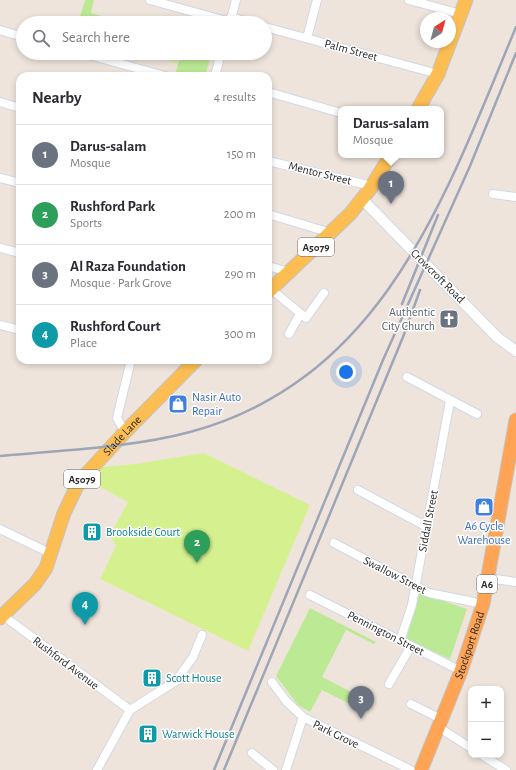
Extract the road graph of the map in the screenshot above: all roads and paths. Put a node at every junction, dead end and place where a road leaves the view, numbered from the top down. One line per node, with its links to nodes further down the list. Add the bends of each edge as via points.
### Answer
1 (150, 0): 7 (street)
2 (236, 0): 8 (street)
3 (317, 0): 12 (street)
4 (408, 0): 6 (street)
5 (466, 0): 6 (main road)
6 (461, 14): 17 (main road)
7 (211, 16)
8 (231, 16)
9 (272, 29): 12 (street, Palm Street)
10 (0, 30): 11 (street)
11 (16, 35)
12 (307, 38): 17 (street, Palm Street)
13 (107, 60): 15 (street)
14 (219, 60): 16 (street)
15 (151, 72)
16 (216, 72)
17 (438, 74): 20 (main road)
18 (272, 93): 22 (street)
19 (0, 102): 21 (street)
20 (420, 106)
21 (16, 107)
22 (338, 112)
23 (389, 158): 27 (main road, A5079)
24 (272, 161): 27 (street, Mentor Street)
25 (0, 178): 26 (street)
26 (16, 182)
27 (372, 186): 30 (main road, A5079)
28 (493, 194): 29 (street)
29 (516, 197)
30 (362, 199): 32 (main road, A5079); 44 (street, Crowcroft Road, via 498,338)
31 (272, 215): 32 (street)
32 (331, 233): 36 (main road, A5079)
33 (0, 248): 34 (street)
34 (16, 253)
35 (272, 267): 36 (street)
36 (289, 272): 37 (main road, A5079)
37 (272, 288)
38 (272, 292): 40 (street)
39 (324, 293): 40 (street, via 306,318)
40 (300, 314): 43 (street)
41 (0, 325): 42 (street)
42 (16, 329)
43 (289, 334)
44 (516, 351)
45 (129, 364): 51 (street, via 117,418)
46 (192, 364): 51 (main road, Slade Lane / A5079)
47 (407, 377): 48 (street)
48 (450, 401): 49 (street); 53 (street, Siddall Street)
49 (477, 414)
50 (516, 420): 57 (highway, Stockport Road / A6)
51 (125, 432): 56 (main road, Slade Lane / A5079, via 88,471 76,488 64,513)
52 (358, 490): 53 (street)
53 (427, 527): 59 (street, Siddall Street)
54 (0, 529): 56 (street)
55 (334, 543): 59 (street, Swallow Street)
56 (52, 554): 62 (main road, Slade Lane / A5079, via 40,578)
57 (488, 578): 58 (street); 61 (highway, Stockport Road / A6)
58 (516, 582)
59 (416, 586): 61 (street, Swallow Street, via 429,593); 64 (street, Siddall Street)
60 (310, 596): 64 (street, Pennington Street)
61 (483, 604): 66 (highway, Stockport Road / A6)
62 (1, 616): 70 (street, Rushford Avenue)
63 (202, 635): 70 (street, via 193,657 176,681)
64 (400, 641): 65 (street, Pennington Street)
65 (411, 646): 66 (street, Pennington Street); 68 (street)
66 (461, 671): 72 (highway, Stockport Road / A6)
67 (272, 682): 71 (street, Park Grove, via 286,701)
68 (389, 684)
69 (411, 704): 72 (street)
70 (130, 710): 76 (street)
71 (303, 717): 78 (street); 79 (street, Park Grove)
72 (439, 723): 73 (street); 80 (highway, Stockport Road / A6)
73 (468, 746)
74 (252, 753): 77 (street)
75 (487, 758): 81 (street)
76 (97, 770)
77 (273, 770)
78 (286, 770)
79 (411, 770)
80 (420, 770)
81 (506, 770)

